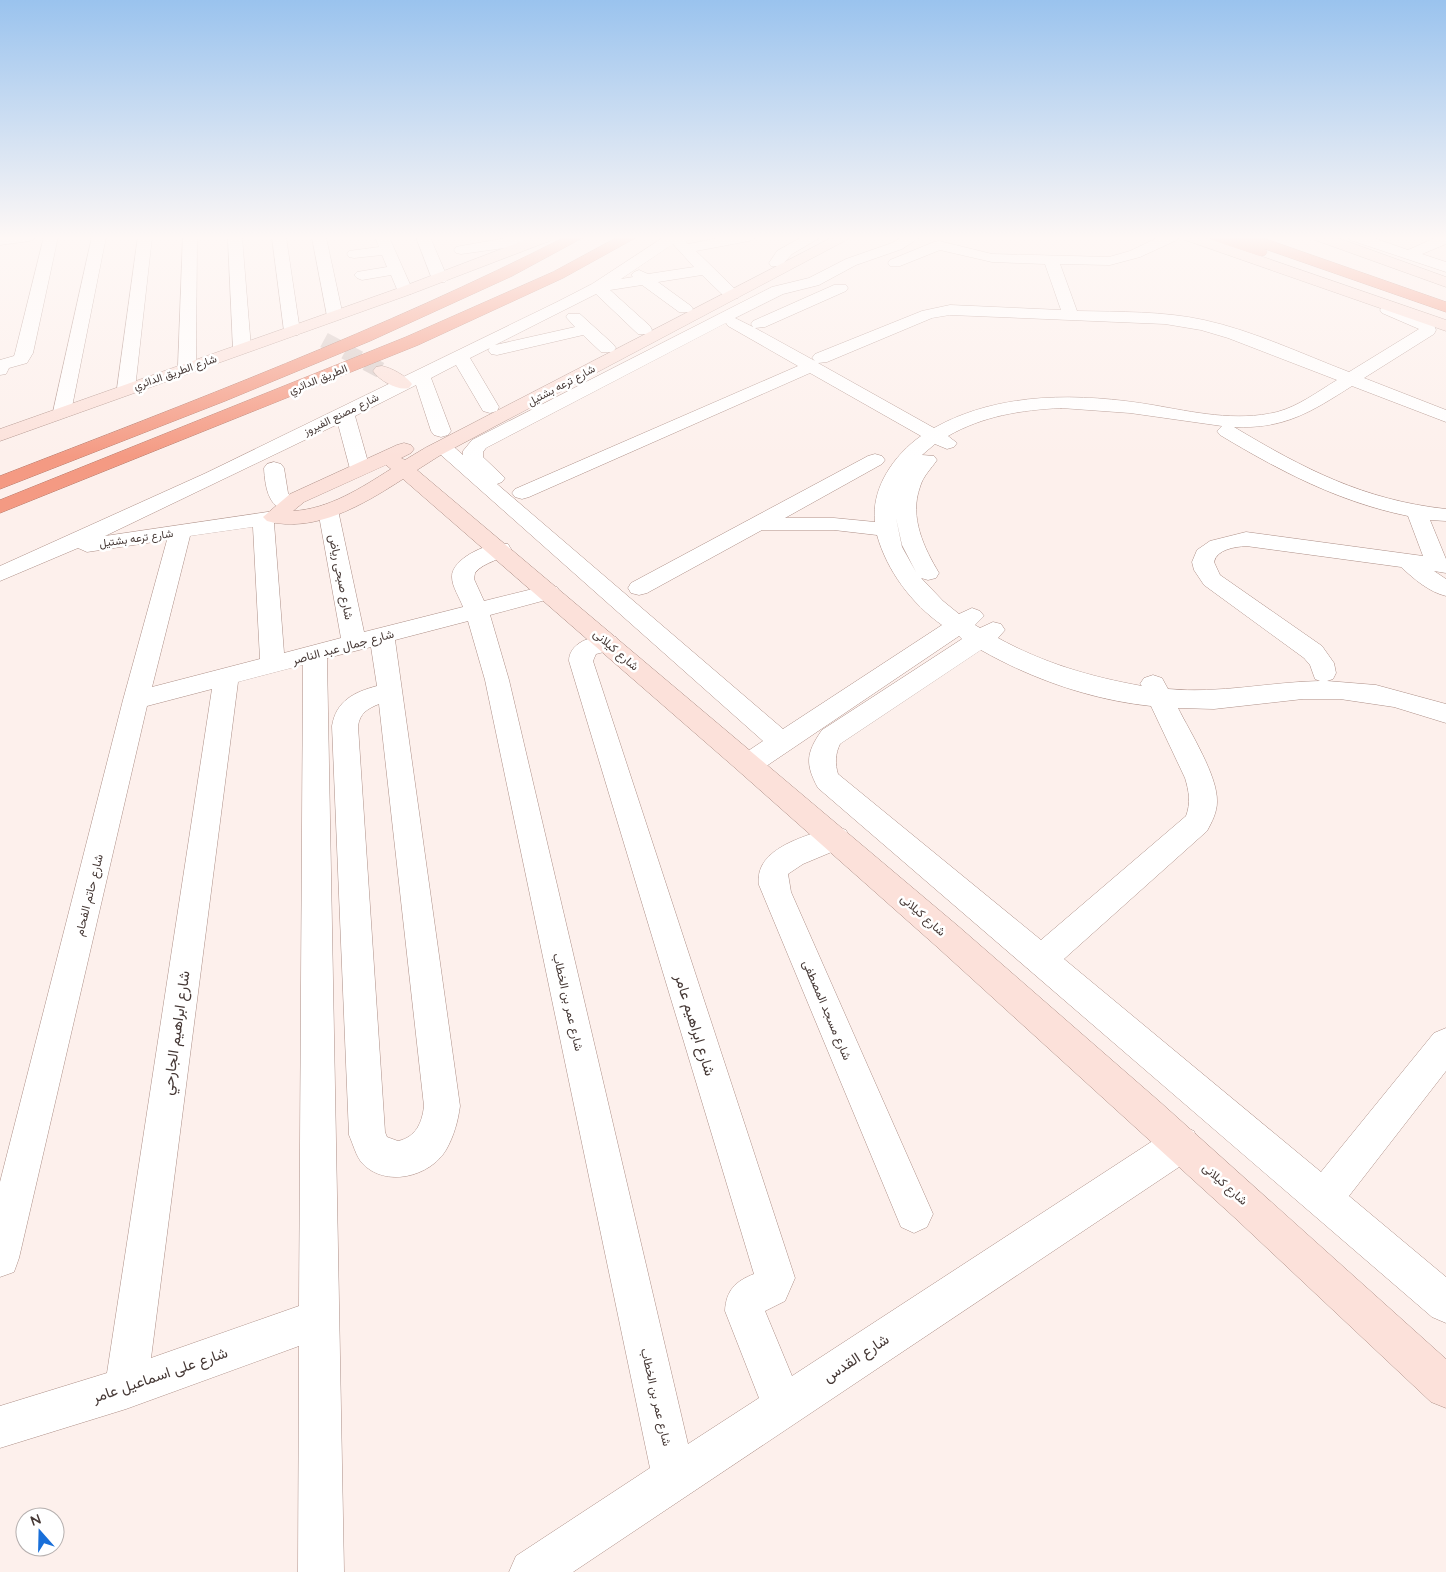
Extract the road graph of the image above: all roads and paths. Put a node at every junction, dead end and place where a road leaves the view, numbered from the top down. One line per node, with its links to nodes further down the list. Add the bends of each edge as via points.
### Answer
1 (34, 310): 37 (street, via 24,353)
2 (83, 310): 44 (street)
3 (136, 310): 42 (street)
4 (188, 310): 36 (street)
5 (240, 310): 32 (street)
6 (293, 310): 27 (street)
7 (334, 310): 23 (street)
8 (351, 310): 23 (street, شارع الطريق الدائري)
9 (427, 310): 56 (highway, الطريق الدائري)
10 (480, 310): 59 (highway, الطريق الدائري, via 412,341)
11 (552, 310): 34 (street, شارع مصنع الفيروز)
12 (568, 310): 28 (street)
13 (623, 310): 29 (street)
14 (682, 310): 29 (street, شارع ترعه بشتيل)
15 (707, 310): 50 (street, شارع ترعه بشتيل)
16 (726, 310): 24 (street)
17 (745, 310): 25 (street)
18 (790, 310): 25 (street)
19 (1069, 310): 22 (street)
20 (1389, 310): 40 (street, via 1429,328)
21 (1400, 310): 26 (street)
22 (1071, 315): 35 (street, via 938,312); 40 (street, via 1165,319 1202,325)
23 (335, 316): 27 (street, شارع الطريق الدائري)
24 (721, 319): 35 (street, via 743,326); 55 (street, via 479,444 473,451 473,459)
25 (759, 324): 35 (street)
26 (1446, 326)
27 (296, 329): 31 (street); 32 (street, شارع الطريق الدائري)
28 (586, 329): 33 (street); 34 (street, via 547,346)
29 (644, 330): 33 (street, شارع ترعه بشتيل)
30 (1446, 337): 40 (street)
31 (324, 340)
32 (242, 348): 36 (street, شارع الطريق الدائري)
33 (607, 348): 43 (street, شارع ترعه بشتيل)
34 (461, 357): 39 (street, شارع مصنع الفيروز); 43 (street)
35 (816, 362): 49 (street); 58 (street)
36 (187, 368): 42 (street, شارع الطريق الدائري)
37 (0, 370)
38 (382, 371): 41 (street)
39 (421, 375): 41 (street, شارع مصنع الفيروز); 50 (street)
40 (1361, 382): 46 (street); 47 (street, via 1321,416 1272,429); 49 (street, via 1301,410 1262,420 1206,420 1128,407 1062,403 1001,410)
41 (403, 384): 45 (street, شارع مصنع الفيروز)
42 (126, 389): 44 (street, شارع الطريق الدائري)
43 (490, 407): 50 (street, شارع ترعه بشتيل)
44 (62, 412): 48 (street, شارع الطريق الدائري)
45 (345, 413): 54 (street); 68 (street, شارع مصنع الفيروز)
46 (1446, 416)
47 (1227, 431): 49 (street, via 1128,416 1067,412 1010,419); 61 (street, via 1332,488 1373,503)
48 (0, 435)
49 (948, 435): 66 (street, via 907,457 891,482); 78 (street, via 924,463 910,486 906,528 928,573)
50 (442, 439): 52 (street, شارع ترعه بشتيل); 90 (street)
51 (875, 460): 57 (street)
52 (396, 463): 54 (street, شارع ترعه بشتيل); 60 (street, شارع ترعه بشتيل, via 369,492); 69 (street, شارع كيلانى)
53 (274, 468): 62 (street, via 279,496)
54 (360, 469): 62 (street, شارع ترعه بشتيل)
55 (495, 478)
56 (0, 483)
57 (826, 487): 64 (street); 65 (street, via 831,495)
58 (522, 493)
59 (0, 507)
60 (328, 510): 62 (street, شارع ترعه بشتيل, via 299,518); 79 (street, شارع صبحى رياض)
61 (1417, 513): 63 (street); 72 (street)
62 (275, 514): 67 (street, شارع ترعه بشتيل); 82 (street)
63 (1446, 515)
64 (757, 524): 65 (street); 74 (street)
65 (834, 524): 66 (street)
66 (886, 530): 78 (street, via 909,578 938,610)
67 (180, 532): 68 (street, شارع ترعه بشتيل); 88 (street, شارع حاتم الفحام)
68 (60, 548): 71 (street, شارع ترعه بشتيل); 73 (street, شارع مصنع الفيروز)
69 (500, 549): 76 (street, شارع كيلانى); 77 (street, شارع عمر بن الخطاب, via 464,570 464,579)
70 (1408, 561): 72 (street); 75 (street, via 1421,574); 83 (street, via 1246,539 1229,541 1206,554 1202,570 1313,652 1322,663)
71 (0, 562)
72 (1442, 565)
73 (0, 574)
74 (639, 588)
75 (1446, 589)
76 (549, 592): 77 (street, شارع جمال عبد الناصر); 80 (street, شارع كيلانى)
77 (478, 612): 79 (street, شارع جمال عبد الناصر); 105 (street, شارع عمر بن الخطاب, via 497,680)
78 (976, 627): 85 (street, via 1025,662 1066,677 1100,687); 90 (street); 93 (street, via 839,731 825,744 821,762 823,772 836,789)
79 (368, 640): 81 (street, شارع جمال عبد الناصر); 86 (street, شارع صبحى رياض)
80 (607, 643): 91 (street, شارع كيلانى); 103 (street, شارع ابراهيم عامر, via 588,648 581,661 775,1278 771,1287 748,1298 744,1304)
81 (315, 654): 82 (street, شارع جمال عبد الناصر); 100 (street)
82 (273, 665): 84 (street, شارع جمال عبد الناصر)
83 (1324, 673): 85 (street); 87 (street, via 1379,679)
84 (226, 677): 88 (street, شارع جمال عبد الناصر); 102 (street, شارع ابراهيم الجارحي)
85 (1155, 688): 89 (street, via 1211,700 1338,689 1380,694); 93 (street, via 1199,778 1204,810 1197,823)
86 (390, 692): 86 (street, شارع صبحى رياض, via 442,1118 439,1130 423,1150 399,1159 377,1153 367,1134 345,726 347,715 354,706 366,698)
87 (1446, 698)
88 (136, 700): 98 (street, شارع حاتم الفحام)
89 (1446, 714)
90 (782, 742): 91 (street)
91 (749, 764): 92 (street, شارع كيلانى)
92 (836, 838): 95 (street, شارع كيلانى); 97 (street, شارع مسجد المصطفى, via 793,854 779,864 773,874 776,892)
93 (1042, 959): 96 (street)
94 (1446, 1044): 96 (street)
95 (1181, 1144): 101 (street, شارع كيلانى); 103 (street, شارع القدس)
96 (1324, 1198): 99 (street)
97 (914, 1214)
98 (0, 1258)
99 (1446, 1302)
100 (319, 1320): 102 (street, شارع على اسماعيل عامر); 106 (street)
101 (1446, 1387)
102 (126, 1388): 104 (street, شارع على اسماعيل عامر)
103 (783, 1406): 105 (street, شارع القدس)
104 (0, 1427)
105 (674, 1478): 107 (street, شارع القدس)
106 (321, 1572)
107 (532, 1572)

